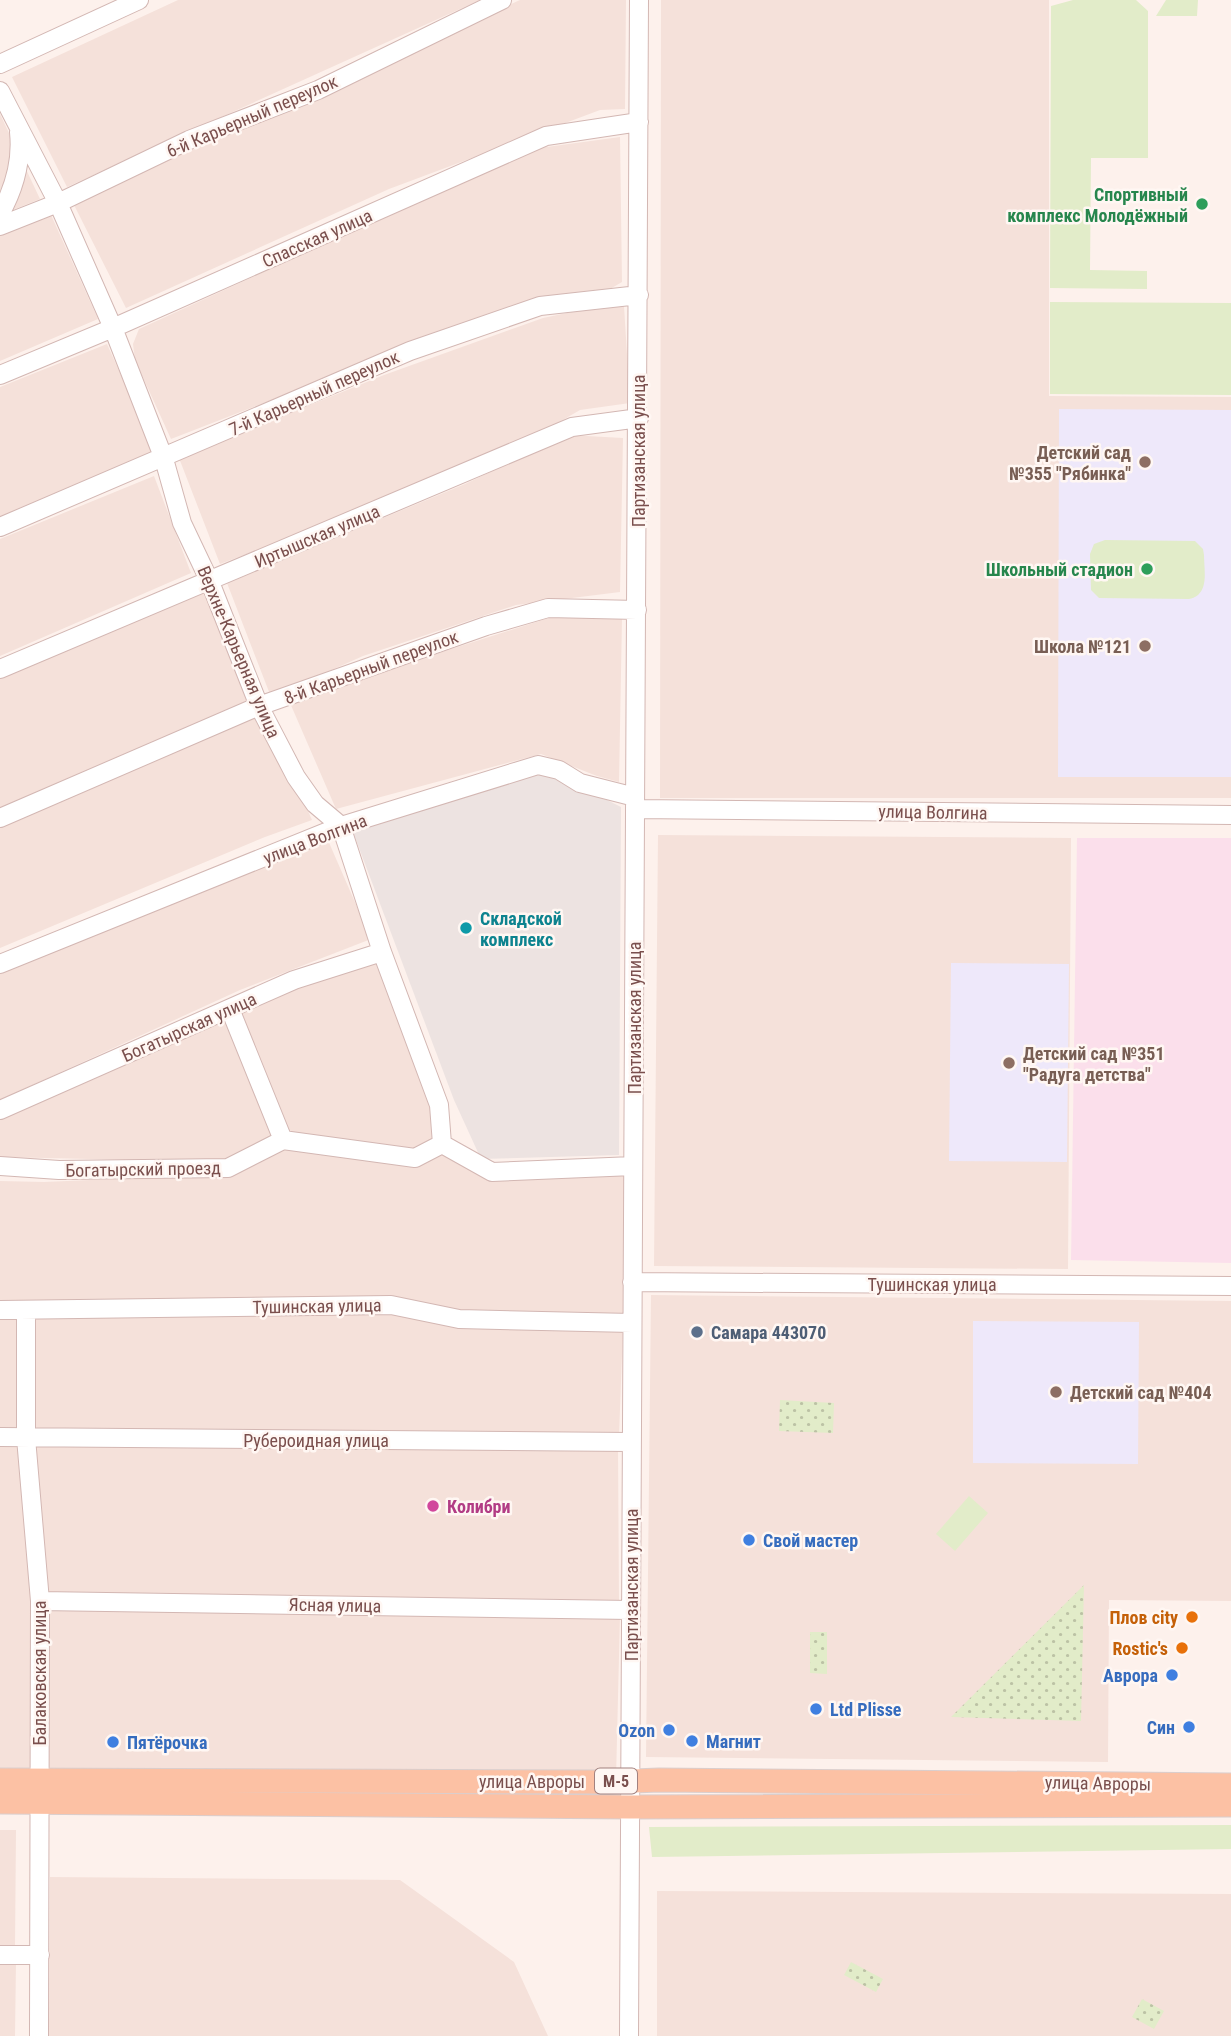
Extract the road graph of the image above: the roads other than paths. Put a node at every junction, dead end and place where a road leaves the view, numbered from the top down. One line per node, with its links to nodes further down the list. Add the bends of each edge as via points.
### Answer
1 (139, 0): 4 (street)
2 (502, 0): 8 (street, 6-й Карьерный переулок, via 318,90 189,140)
3 (639, 0): 6 (street, Партизанская улица)
4 (0, 64)
5 (0, 91): 7 (street, Верхне-Карьерная улица)
6 (639, 122): 11 (street, Партизанская улица); 12 (street, Спасская улица, via 546,136)
7 (19, 128): 8 (street, Верхне-Карьерная улица); 9 (street, via 21,149 14,184)
8 (58, 203): 10 (street, 6-й Карьерный переулок); 12 (street, Верхне-Карьерная улица)
9 (0, 214)
10 (0, 226)
11 (639, 295): 14 (street, Партизанская улица); 15 (street, 7-й Карьерный переулок, via 540,306 410,351)
12 (113, 328): 13 (street, Спасская улица); 15 (street, Верхне-Карьерная улица)
13 (0, 375)
14 (639, 418): 17 (street, Иртышская улица, via 572,427); 18 (street, Партизанская улица)
15 (164, 459): 16 (street, 7-й Карьерный переулок); 17 (street, Верхне-Карьерная улица, via 182,523)
16 (0, 527)
17 (210, 582): 19 (street, Иртышская улица); 20 (street, Верхне-Карьерная улица)
18 (637, 610): 20 (street, 8-й Карьерный переулок, via 548,608); 21 (street, Партизанская улица)
19 (0, 669)
20 (260, 706): 23 (street, 8-й Карьерный переулок); 24 (street, Верхне-Карьерная улица, via 296,777 315,804)
21 (635, 803): 22 (street, улица Волгина); 24 (street, улица Волгина, via 538,765); 32 (street, Партизанская улица)
22 (1231, 815)
23 (0, 818)
24 (341, 827): 25 (street); 26 (street, улица Волгина)
25 (382, 952): 27 (street, Богатырская улица, via 294,980); 30 (street, via 439,1105)
26 (0, 964)
27 (230, 1009): 28 (street, Богатырская улица); 29 (street)
28 (0, 1110)
29 (283, 1140): 30 (street, via 415,1158); 31 (street, Богатырский проезд, via 229,1168)
30 (442, 1144): 32 (street, via 492,1172)
31 (0, 1166)
32 (633, 1166): 33 (street, Партизанская улица)
33 (632, 1282): 34 (street, Тушинская улица); 37 (street, Партизанская улица)
34 (1231, 1286)
35 (0, 1310): 36 (street, Тушинская улица)
36 (26, 1310): 37 (street, Тушинская улица, via 391,1305 459,1319); 39 (street, Балаковская улица)
37 (632, 1322): 40 (street, Партизанская улица)
38 (0, 1437): 39 (street, Рубероидная улица)
39 (26, 1438): 40 (street, Рубероидная улица); 41 (street, Балаковская улица)
40 (631, 1442): 42 (street, Партизанская улица)
41 (40, 1601): 42 (street, Ясная улица); 46 (street, Балаковская улица)
42 (631, 1610): 44 (street, Партизанская улица)
43 (0, 1780): 46 (main road, улица Авроры / М-5)
44 (630, 1780): 45 (main road, улица Авроры / М-5); 46 (main road, улица Авроры / М-5); 49 (street, Партизанская улица)
45 (1231, 1785)
46 (40, 1791): 47 (main road, улица Авроры / М-5); 49 (main road, улица Авроры / М-5); 51 (street, Балаковская улица)
47 (0, 1802)
48 (1231, 1805): 49 (main road, улица Авроры / М-5)
49 (630, 1807): 53 (street, Партизанская улица)
50 (0, 1955): 51 (street)
51 (40, 1955): 52 (street, Балаковская улица)
52 (39, 2036)
53 (629, 2036)

